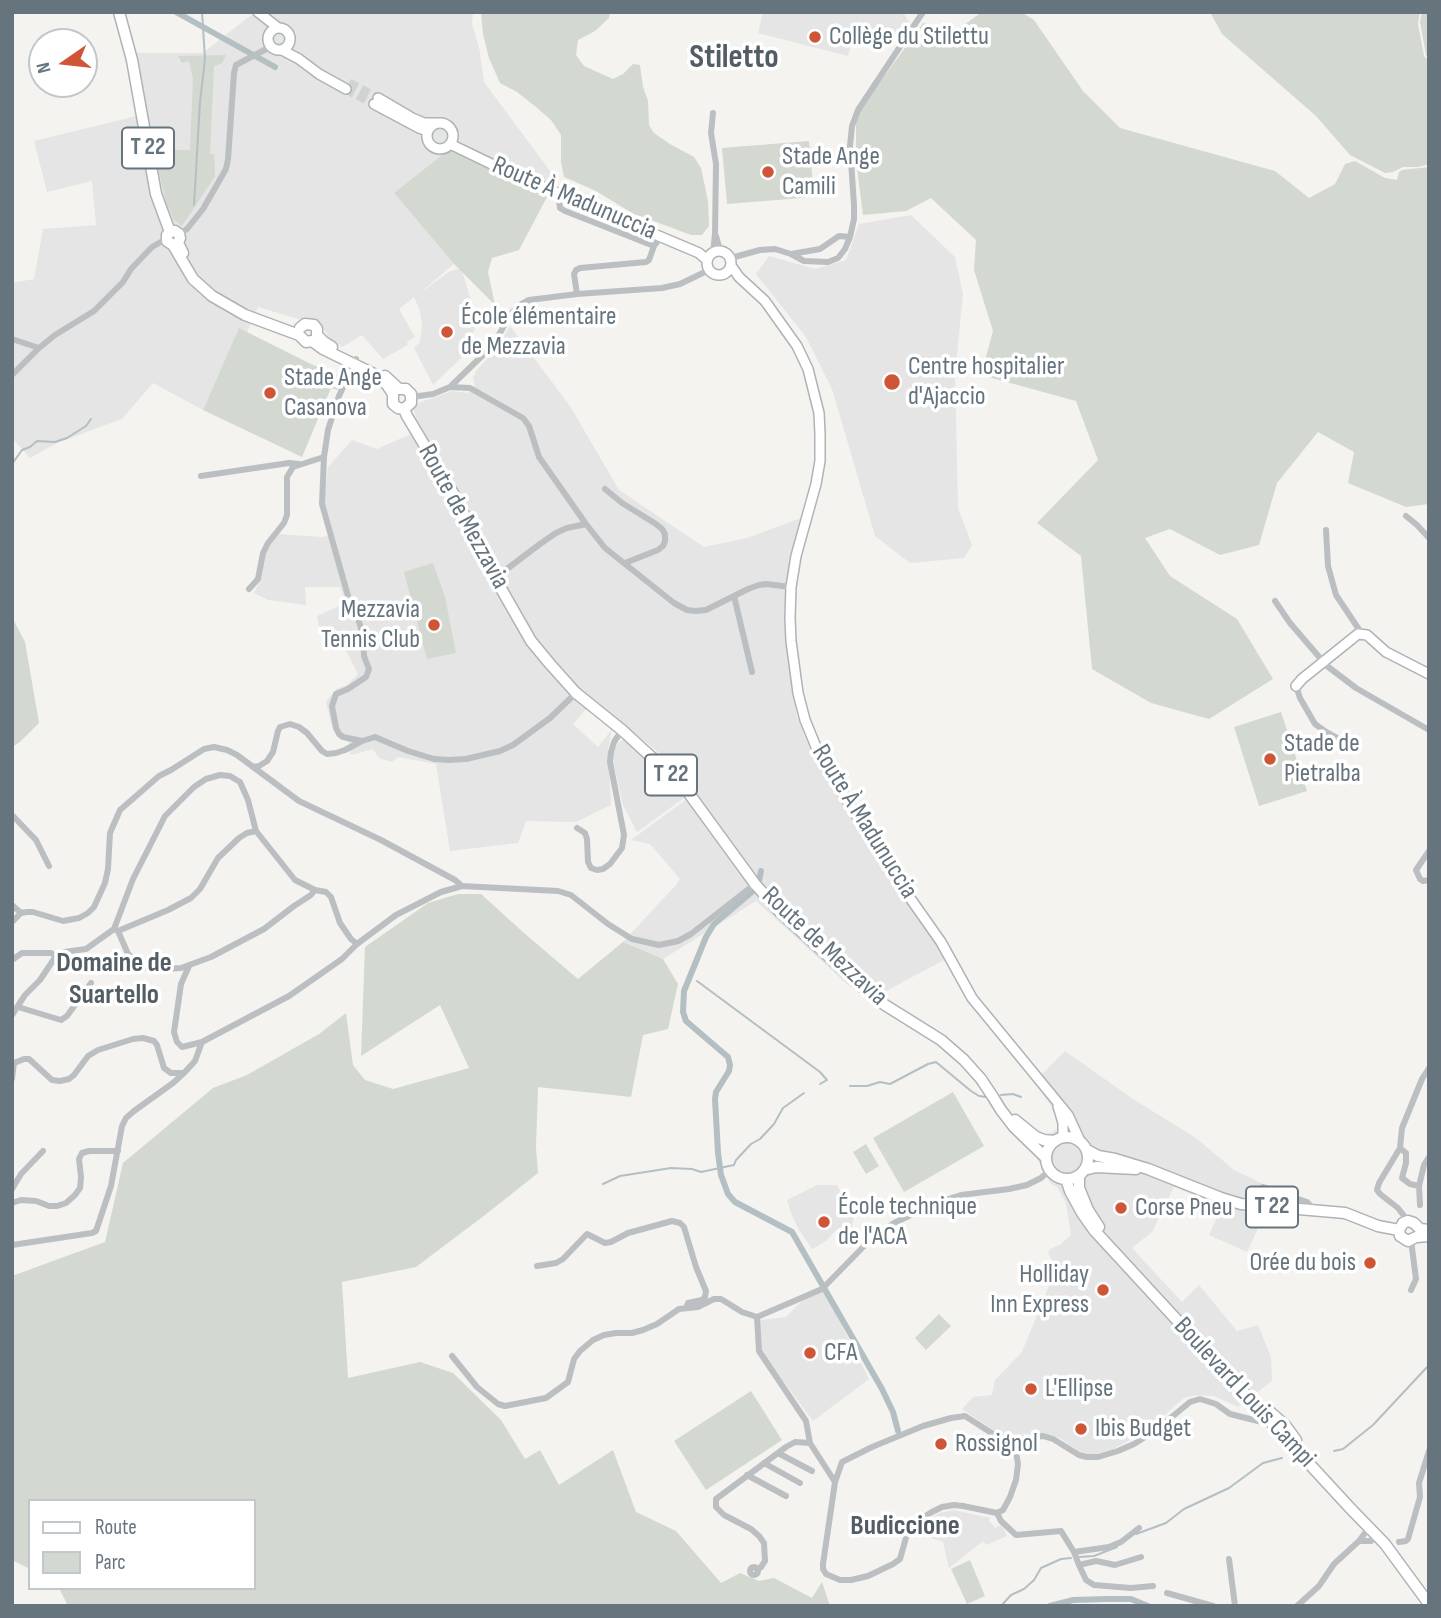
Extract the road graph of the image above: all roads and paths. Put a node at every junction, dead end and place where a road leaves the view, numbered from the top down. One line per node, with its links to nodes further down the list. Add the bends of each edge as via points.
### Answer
1 (119, 12): 16 (main road, T 22, via 156,194)
2 (923, 12): 15 (street, via 852,126 854,219)
3 (258, 13): 4 (main road); 5 (main road)
4 (277, 27): 5 (main road); 6 (main road, via 288,32)
5 (268, 34): 7 (main road)
6 (286, 46): 7 (main road); 8 (main road, via 319,74)
7 (271, 47): 16 (street, via 236,65 226,169 203,209)
8 (348, 86)
9 (713, 113): 19 (street)
10 (437, 123): 11 (main road); 11 (main road, via 424,123 376,101); 12 (main road, via 450,129)
11 (428, 131): 12 (main road, via 426,137 433,147)
12 (450, 144): 13 (main road, Route À Madunuccia)
13 (558, 194): 14 (main road, Route À Madunuccia); 17 (street, via 559,208)
14 (661, 237): 17 (street); 19 (main road, Route À Madunuccia)
15 (850, 237): 18 (street, via 839,236 820,249); 18 (street, via 838,258 828,262 804,261)
16 (173, 238): 22 (main road, T 22, via 193,279 212,296 245,316); 25 (street, via 152,247 94,311)
17 (654, 246): 21 (street, via 646,262 576,270)
18 (791, 254): 20 (street, via 760,250)
19 (712, 257): 20 (main road, via 727,253); 20 (main road, Route À Madunuccia, via 715,275); 21 (street, via 680,284)
20 (730, 266): 44 (main road, Route À Madunuccia, via 765,301 797,346 819,413 820,461)
21 (577, 294): 27 (street, via 529,300 519,306)
22 (300, 331): 23 (main road, via 306,342); 23 (main road, via 311,324)
23 (315, 338): 26 (main road)
24 (12, 339): 25 (street)
25 (39, 348): 28 (street)
26 (355, 361): 31 (main road); 34 (street, via 339,396)
27 (466, 372): 29 (street); 30 (street)
28 (12, 375)
29 (450, 387): 30 (street); 32 (street)
30 (470, 388): 39 (street, via 523,418 539,457)
31 (396, 391): 32 (main road, via 406,389); 33 (main road, via 393,404)
32 (412, 397): 33 (main road)
33 (404, 409): 43 (main road, Route de Mezzavia / T 22, via 456,498)
34 (324, 457): 35 (street); 57 (street, via 322,504 369,669 366,677 336,694 332,706 339,734)
35 (301, 464): 36 (street); 45 (street, via 287,477 285,523 268,543 257,579)
36 (201, 476)
37 (605, 489): 42 (street, via 665,534 663,546)
38 (1406, 516): 41 (street)
39 (586, 524): 42 (street, via 605,548); 43 (street, via 556,533)
40 (1326, 530): 48 (street, via 1336,595)
41 (1429, 538)
42 (625, 563): 46 (street, via 687,610 706,610)
43 (495, 578): 53 (main road, Route de Mezzavia / T 22, via 531,640)
44 (791, 587): 46 (street, via 759,585); 85 (main road, Route À Madunuccia, via 790,630 798,693 821,759 941,942 972,998)
45 (249, 589)
46 (734, 596): 50 (street)
47 (1275, 601): 49 (street)
48 (1362, 634): 49 (main road); 51 (main road)
49 (1323, 662): 52 (main road); 55 (street, via 1356,688)
50 (752, 672)
51 (1429, 674)
52 (1296, 686): 56 (street, via 1315,723)
53 (576, 693): 54 (main road, Route de Mezzavia / T 22); 57 (street, via 513,745 466,759 434,759 374,737)
54 (622, 730): 60 (street, via 610,762 624,835 622,848 603,869 592,868 585,833); 65 (main road, Route de Mezzavia / T 22, via 685,788)
55 (1429, 730)
56 (1337, 738)
57 (362, 741): 58 (street, via 327,754 299,727 286,724 278,731 274,752)
58 (253, 767): 66 (street, via 299,801); 69 (street, via 214,747 159,776 120,810 110,833 105,883 88,913 63,921)
59 (12, 815): 63 (street, via 36,840)
60 (577, 828)
61 (256, 831): 67 (street, via 295,880); 71 (street, via 239,838 218,858 191,898); 71 (street, via 240,782 220,775 194,787 165,816 133,879)
62 (1429, 851): 64 (street, via 1416,870 1420,879)
63 (48, 866)
64 (1429, 880)
65 (755, 884): 66 (street, via 691,934 659,945 632,939 571,895 558,891); 84 (main road, Route de Mezzavia / T 22, via 862,987 964,1060)
66 (462, 886): 72 (street, via 396,915)
67 (315, 890): 72 (street, via 331,897 340,923); 75 (street, via 264,929)
68 (12, 905): 69 (street)
69 (21, 913): 70 (street)
70 (12, 922)
71 (116, 930): 73 (street, via 86,949); 75 (street, via 128,954 142,966 166,970)
72 (357, 944): 79 (street, via 289,996)
73 (56, 957): 74 (street, via 22,953); 77 (street)
74 (12, 960)
75 (189, 965): 79 (street, via 181,984 174,1032 182,1047)
76 (91, 983): 77 (street, via 61,1020)
77 (18, 1007): 78 (street)
78 (12, 1015)
79 (202, 1042): 82 (street)
80 (13, 1061): 82 (street, via 29,1059 52,1080 60,1081 74,1075 98,1050 143,1038 157,1045 164,1068); 83 (street)
81 (1429, 1068): 88 (street, via 1402,1128)
82 (184, 1073): 90 (street, via 126,1118)
83 (12, 1079)
84 (993, 1097): 86 (main road, Route de Mezzavia / T 22, via 1036,1137); 92 (main road, Route de Mezzavia / T 22, via 1014,1128)
85 (1056, 1101): 86 (main road, Route À Madunuccia, via 1063,1123); 87 (main road, Route À Madunuccia)
86 (1059, 1139): 87 (main road, via 1075,1138); 92 (main road, via 1048,1148)
87 (1084, 1146): 93 (main road, T 22, via 1098,1156); 95 (main road, via 1088,1161)
88 (1400, 1148): 97 (street, via 1406,1153 1402,1178); 103 (street, via 1377,1190)
89 (43, 1151): 99 (street)
90 (118, 1151): 100 (street, via 82,1153 80,1188 66,1203 49,1206 21,1199); 108 (street, via 96,1231)
91 (1429, 1157): 97 (street)
92 (1046, 1158): 94 (main road)
93 (1148, 1169): 95 (main road, T 22, via 1096,1167); 102 (main road, T 22, via 1241,1204)
94 (1050, 1170): 96 (main road); 112 (street, via 1027,1185 961,1195 894,1223 872,1238 824,1288)
95 (1082, 1173): 96 (main road); 142 (main road, Boulevard Louis Campi, via 1079,1188 1096,1224 1390,1539)
96 (1066, 1179): 143 (main road, Boulevard Louis Campi, via 1082,1213 1108,1247 1385,1544)
97 (1419, 1186): 101 (street)
98 (1263, 1187): 102 (street, via 1307,1202)
99 (12, 1189)
100 (12, 1203)
101 (1420, 1205)
102 (1314, 1210): 104 (main road, T 22, via 1345,1213)
103 (1408, 1221): 104 (main road); 106 (main road, via 1414,1223)
104 (1399, 1230): 106 (main road, via 1402,1238)
105 (1429, 1230): 106 (main road)
106 (1415, 1235): 107 (main road); 110 (street, via 1416,1279)
107 (1429, 1236)
108 (12, 1245)
109 (537, 1266): 111 (street, via 563,1259 587,1234 605,1243 673,1221 684,1227 706,1291 702,1300 688,1303)
110 (1411, 1290)
111 (686, 1308): 112 (street, via 721,1299); 113 (street, via 643,1330 593,1340 574,1359 568,1382 546,1398 498,1404 477,1387)
112 (757, 1317): 118 (street, via 759,1351 806,1421)
113 (453, 1356)
114 (1252, 1410): 115 (street)
115 (1246, 1418): 116 (street); 117 (street, via 1200,1399 1146,1437 1098,1457 1079,1455 1043,1436)
116 (1262, 1423)
117 (1014, 1440): 121 (street, via 1004,1441 965,1416 923,1426); 129 (street, via 1016,1480 1007,1505)
118 (810, 1443): 120 (street, via 795,1442); 123 (street)
119 (1429, 1451): 134 (street, via 1408,1539)
120 (779, 1453): 122 (street); 124 (street)
121 (842, 1462): 123 (street); 126 (street)
122 (764, 1463): 125 (street); 127 (street)
123 (827, 1468): 126 (street)
124 (812, 1471)
125 (747, 1475): 128 (street); 139 (street, via 716,1499 716,1507 764,1543 765,1561)
126 (835, 1482): 129 (street, via 822,1569 840,1580 868,1576 900,1559 907,1534 919,1520 942,1507)
127 (800, 1483)
128 (786, 1496)
129 (997, 1513): 135 (street, via 1016,1535 1061,1531)
130 (1139, 1528): 135 (street, via 1108,1547)
131 (1365, 1533): 132 (street)
132 (1359, 1541): 133 (street); 146 (street)
133 (1371, 1541)
134 (1399, 1542)
135 (1073, 1552): 138 (street)
136 (1141, 1557): 138 (street, via 1115,1565 1096,1561)
137 (1229, 1559): 145 (street)
138 (1079, 1565): 140 (street, via 1094,1585)
139 (757, 1570)
140 (1153, 1586)
141 (1167, 1593): 144 (street)
142 (1429, 1593)
143 (1429, 1604)
144 (1213, 1606)
145 (1235, 1606)
146 (1297, 1606)

